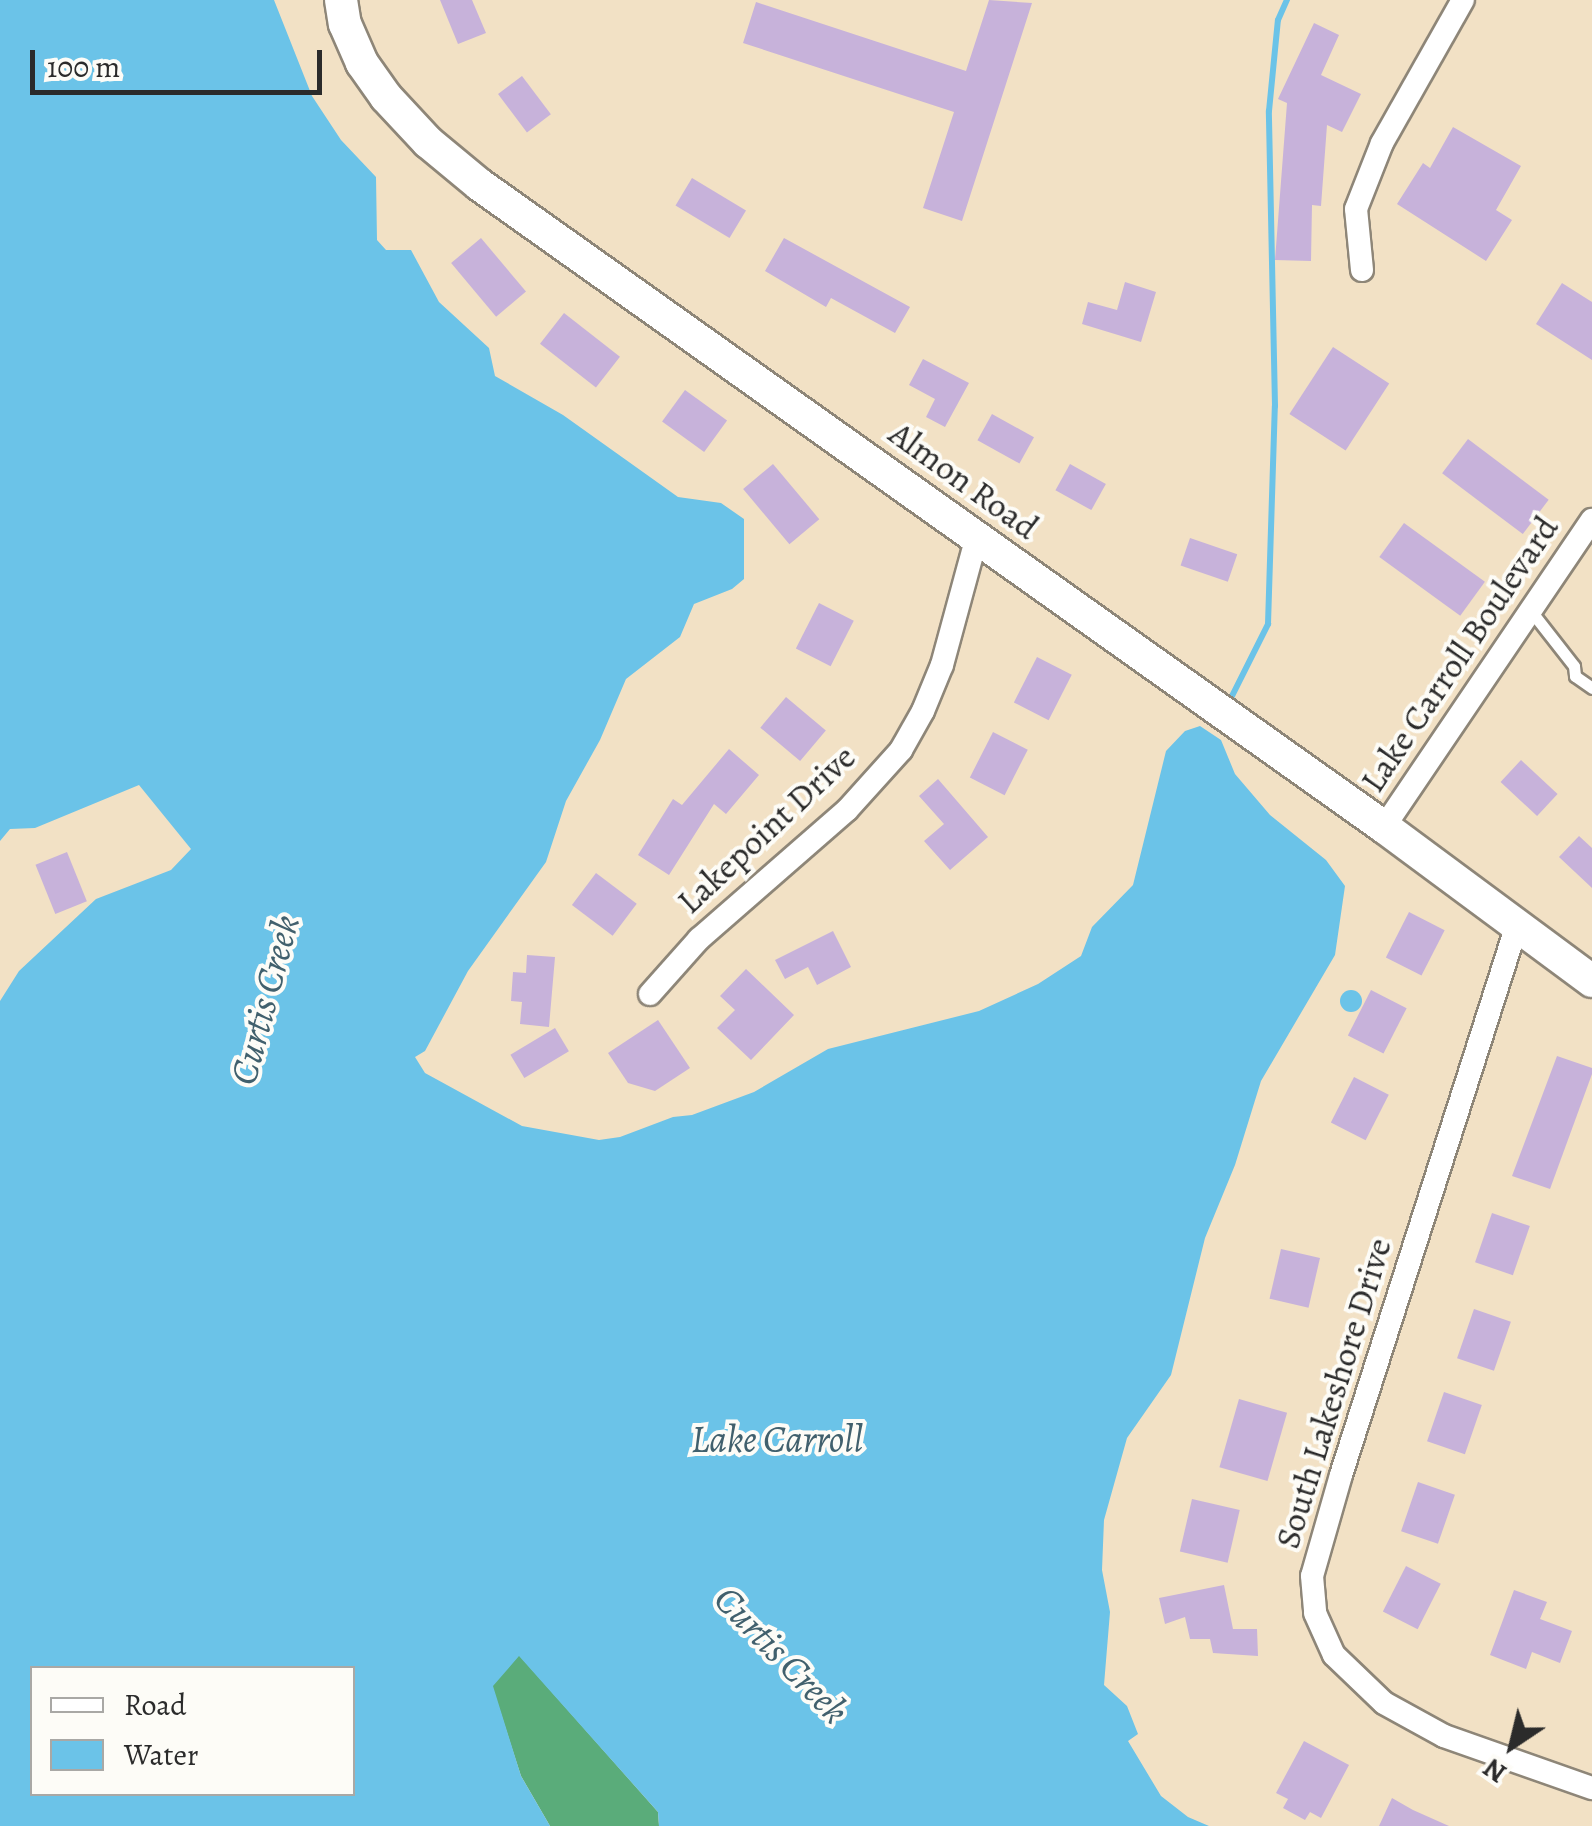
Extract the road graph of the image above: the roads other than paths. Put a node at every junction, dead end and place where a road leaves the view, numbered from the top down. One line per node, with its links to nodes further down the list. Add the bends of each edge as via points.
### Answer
1 (342, 0): 5 (street, Almon Road, via 362,62 428,142)
2 (1462, 0): 3 (street, via 1382,143 1356,209)
3 (1362, 270)
4 (1588, 534): 6 (street, Lake Carroll Boulevard)
5 (976, 540): 8 (street, Almon Road); 11 (street, Lakepoint Drive, via 942,664 901,750 847,810 699,939)
6 (1530, 610): 7 (lane, via 1575,676); 8 (street, Lake Carroll Boulevard)
7 (1592, 688)
8 (1384, 828): 9 (street, Almon Road)
9 (1516, 928): 10 (street, Almon Road); 12 (street, South Lakeshore Drive, via 1341,1475 1312,1576 1315,1613 1334,1656 1384,1703 1444,1736)
10 (1592, 981)
11 (650, 994)
12 (1592, 1788)

